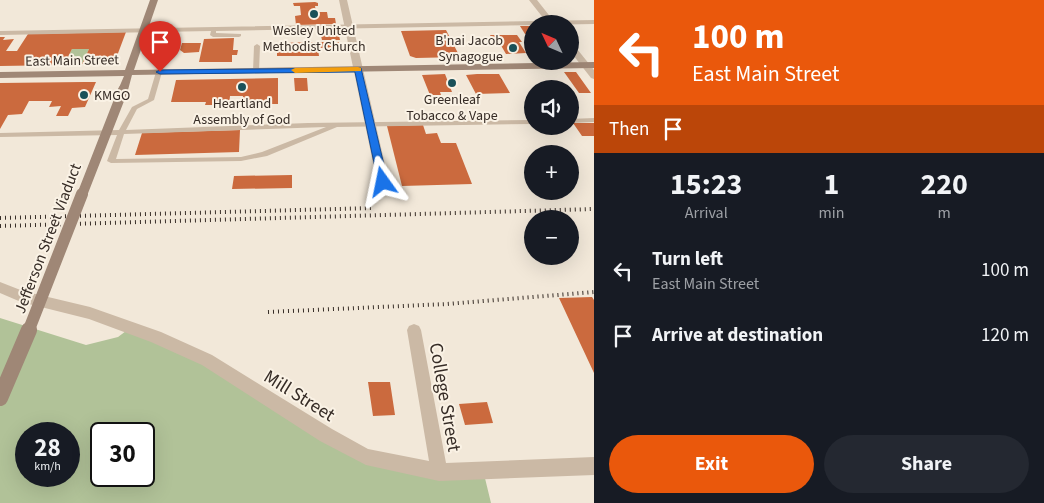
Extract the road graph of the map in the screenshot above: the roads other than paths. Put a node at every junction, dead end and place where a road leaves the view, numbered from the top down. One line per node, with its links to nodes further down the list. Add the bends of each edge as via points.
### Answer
1 (154, 0): 10 (main road, Jefferson Street Viaduct)
2 (343, 0): 8 (street)
3 (533, 0): 4 (street)
4 (545, 15)
5 (579, 22): 6 (lane)
6 (594, 22)
7 (524, 24): 8 (lane)
8 (349, 27): 9 (lane); 16 (street)
9 (214, 29): 10 (lane); 12 (lane, via 213,35)
10 (143, 30): 11 (lane); 18 (main road, Jefferson Street Viaduct)
11 (0, 33)
12 (261, 34)
13 (257, 46): 17 (lane)
14 (579, 55): 15 (street)
15 (590, 65): 16 (main road, East Main Street); 21 (street)
16 (358, 69): 17 (main road, East Main Street); 25 (street)
17 (256, 71): 19 (main road, East Main Street)
18 (129, 72): 19 (main road, East Main Street); 20 (main road, East Main Street); 32 (main road, Jefferson Street Viaduct, bridge)
19 (160, 72): 27 (lane, via 151,100 134,108)
20 (0, 75)
21 (594, 76)
22 (594, 120): 23 (lane)
23 (579, 121)
24 (524, 122): 25 (lane)
25 (370, 123): 26 (lane); 29 (street)
26 (339, 124): 27 (lane); 27 (lane, via 264,154 241,159 111,161)
27 (121, 133): 28 (lane)
28 (0, 135)
29 (383, 182)
30 (0, 286): 34 (street, Mill Street, via 21,296 90,313 207,360 366,457)
31 (414, 330): 34 (street, College Street)
32 (0, 398)
33 (594, 466): 34 (street, Mill Street)
34 (439, 472)

